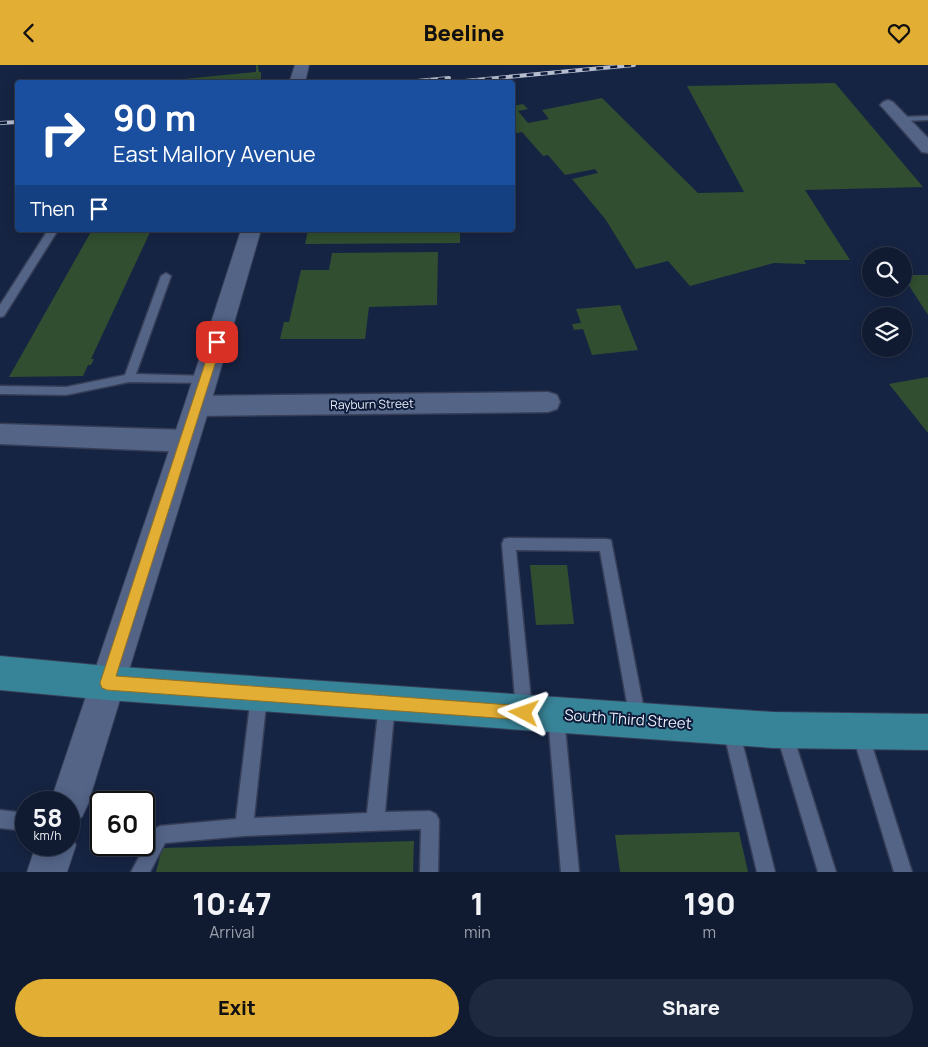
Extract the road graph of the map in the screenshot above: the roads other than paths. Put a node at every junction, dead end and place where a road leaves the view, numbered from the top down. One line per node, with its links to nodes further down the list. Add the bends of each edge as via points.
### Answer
1 (302, 65): 2 (main road)
2 (298, 80)
3 (888, 105): 5 (street)
4 (928, 118): 5 (lane)
5 (902, 119): 6 (street)
6 (928, 148)
7 (51, 232): 10 (lane)
8 (250, 232): 12 (main road)
9 (166, 276): 11 (lane)
10 (0, 313)
11 (129, 378): 12 (lane); 13 (lane, via 66,391)
12 (206, 380): 15 (main road)
13 (0, 390)
14 (548, 402): 15 (street, Rayburn Street)
15 (197, 405): 17 (main road)
16 (0, 434): 17 (street)
17 (186, 441): 19 (main road)
18 (0, 673): 19 (main road, South Third Street)
19 (107, 683): 20 (main road, South Third Street); 28 (main road)
20 (260, 693): 21 (main road, South Third Street); 32 (lane)
21 (387, 703): 22 (main road, South Third Street); 31 (lane)
22 (540, 714): 23 (main road, South Third Street); 23 (lane, via 510,544 606,545); 37 (lane)
23 (638, 719): 24 (main road, South Third Street)
24 (731, 726): 25 (main road, South Third Street); 38 (lane)
25 (783, 730): 26 (main road, South Third Street); 39 (lane)
26 (860, 731): 27 (main road, South Third Street); 40 (lane)
27 (928, 732)
28 (73, 791)
29 (0, 819): 30 (lane)
30 (15, 821)
31 (375, 821): 32 (lane); 36 (lane, via 430,820)
32 (244, 827): 35 (lane, via 160,835)
33 (52, 856): 34 (main road)
34 (47, 872)
35 (140, 872)
36 (429, 872)
37 (570, 872)
38 (766, 872)
39 (827, 872)
40 (903, 872)

